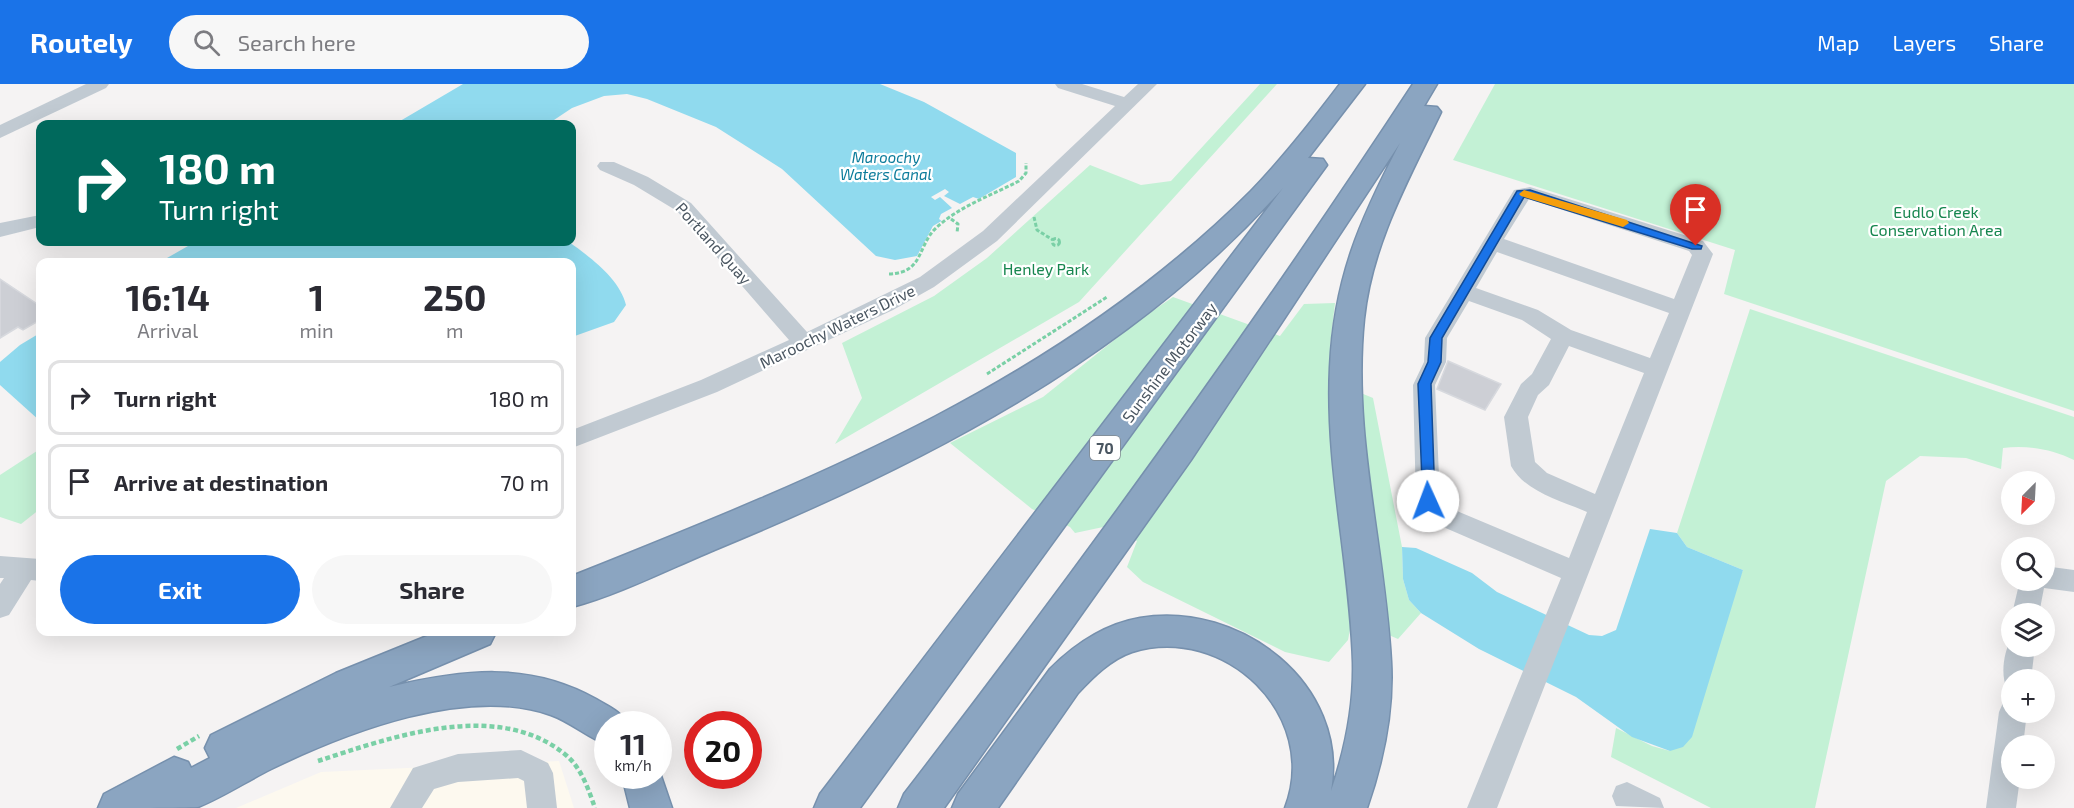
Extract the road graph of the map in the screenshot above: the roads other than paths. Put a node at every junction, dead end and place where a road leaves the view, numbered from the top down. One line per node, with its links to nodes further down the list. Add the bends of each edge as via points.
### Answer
1 (100, 84): 9 (street)
2 (1064, 84): 8 (street)
3 (1149, 84): 8 (street, Maroochy Waters Drive)
4 (1353, 84): 25 (highway, via 1288,167 1226,230 1128,311 1047,368 864,470)
5 (1368, 84): 36 (highway, Sunshine Motorway / 70, via 1229,282)
6 (1425, 84): 37 (highway, via 1266,330 1015,682)
7 (1433, 84): 40 (highway, via 1433,100 1367,244 1348,321 1345,387 1372,662 1362,762)
8 (1127, 104): 17 (street, Maroochy Waters Drive, via 990,236 957,261 885,305)
9 (0, 132)
10 (607, 166): 17 (street, Portland Quay, via 651,186 684,207)
11 (36, 222): 12 (street)
12 (0, 230)
13 (1491, 242): 14 (street); 15 (street); 15 (street, via 1521,194 1530,193 1696,246 1702,254)
14 (1463, 291): 16 (street, via 1530,315); 22 (street, via 1436,338 1435,362 1424,384 1428,501 1436,513)
15 (1681, 309): 18 (street)
16 (1563, 336): 18 (street); 20 (street, via 1516,417 1523,466 1538,480)
17 (804, 343): 19 (street, Maroochy Waters Drive, via 709,386)
18 (1656, 369): 20 (street)
19 (576, 437)
20 (1602, 507): 22 (street)
21 (21, 569): 26 (street)
22 (1576, 573): 41 (street)
23 (2055, 578): 24 (street)
24 (2074, 581)
25 (576, 590)
26 (0, 608)
27 (467, 636): 31 (highway, via 272,723)
28 (594, 717): 32 (highway, via 578,705 507,687 436,693 369,711 304,735)
29 (2012, 723): 42 (street)
30 (646, 789): 35 (highway)
31 (119, 808)
32 (156, 808)
33 (405, 808): 34 (street, via 424,778 458,768 521,764 538,773)
34 (542, 808)
35 (651, 808)
36 (834, 808)
37 (920, 808)
38 (973, 808): 39 (highway, via 1079,665 1115,641 1140,633 1168,631 1194,633 1238,650 1281,680 1293,695 1308,726 1314,753)
39 (1306, 808)
40 (1346, 808)
41 (1482, 808)
42 (2001, 808)

